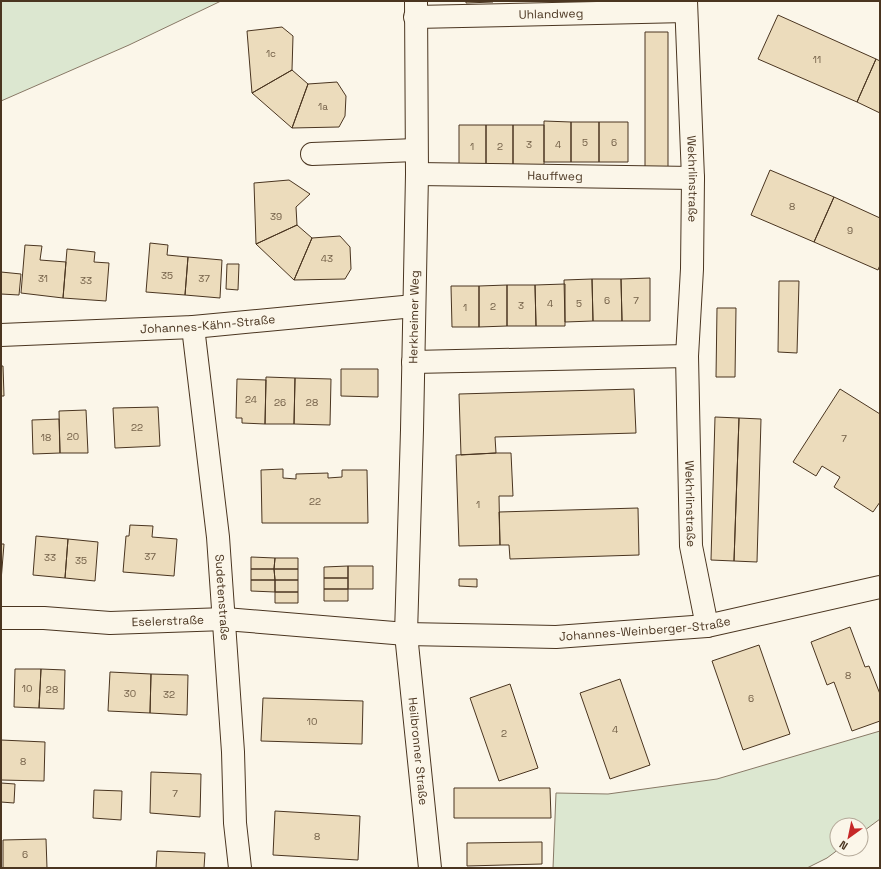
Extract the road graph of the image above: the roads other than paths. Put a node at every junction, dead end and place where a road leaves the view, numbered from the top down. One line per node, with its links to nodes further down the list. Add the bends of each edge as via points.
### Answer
1 (686, 6): 2 (street, Uhlandweg); 6 (street, Wekhrlinstraße)
2 (415, 9): 3 (street, Herkheimer Weg)
3 (416, 150): 4 (street); 5 (street, Herkheimer Weg)
4 (312, 154)
5 (416, 174): 6 (street, Hauffweg); 7 (street, Herkheimer Weg)
6 (693, 178): 10 (street, Wekhrlinstraße, via 692,269)
7 (414, 306): 8 (street, Johannes-Kähn-Straße); 11 (street, Herkheimer Weg)
8 (193, 327): 9 (street, Johannes-Kähn-Straße); 14 (street, Sudetenstraße)
9 (1, 336)
10 (687, 356): 11 (street); 15 (street, Wekhrlinstraße, via 691,546)
11 (413, 362): 16 (street, Herkheimer Weg)
12 (880, 587): 15 (street, Johannes-Weinberger-Straße)
13 (1, 618): 14 (street, Eselerstraße, via 110,623)
14 (225, 619): 16 (street, Eselerstraße); 17 (street, Sudetenstraße, via 233,752 234,823)
15 (707, 626): 16 (street, Johannes-Weinberger-Straße, via 556,637)
16 (406, 634): 18 (street, Heilbronner Straße)
17 (240, 868)
18 (430, 868)

